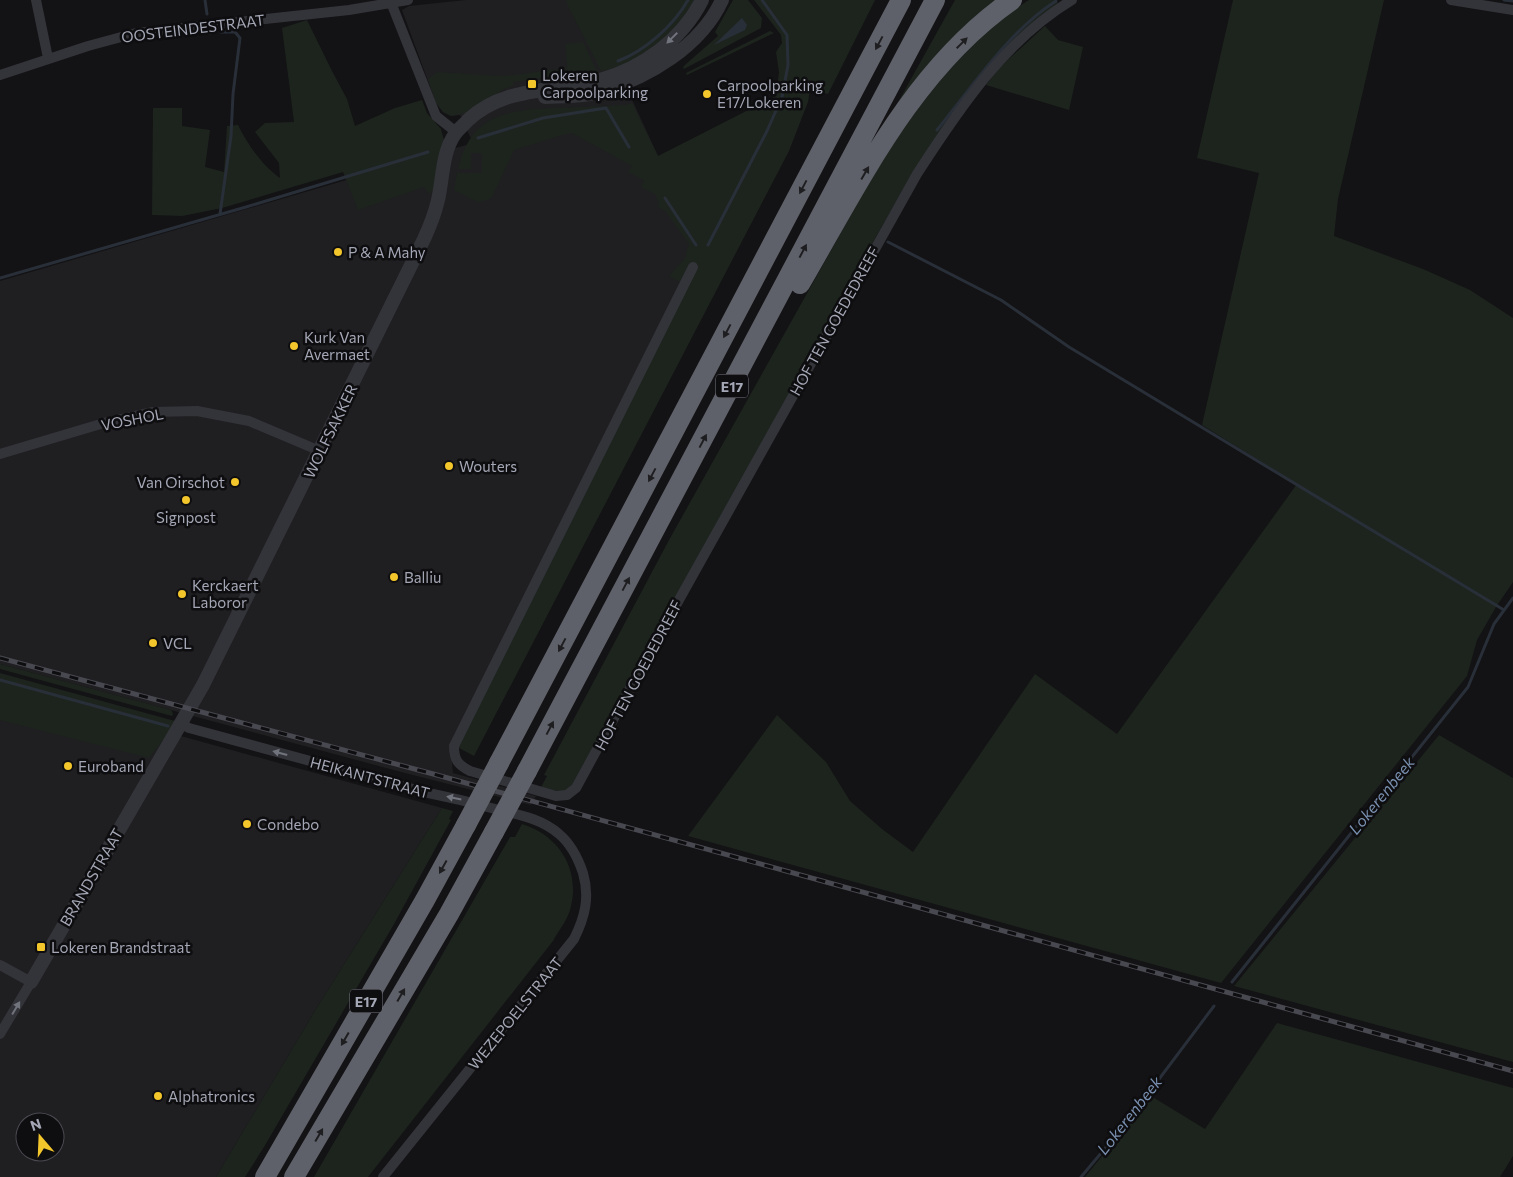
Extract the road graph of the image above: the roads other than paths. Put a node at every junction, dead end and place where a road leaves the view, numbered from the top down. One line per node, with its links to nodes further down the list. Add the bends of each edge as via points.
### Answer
1 (36, 0): 12 (street)
2 (408, 0): 10 (street, OOSTEINDESTRAAT)
3 (702, 0): 14 (street, WOLFSAKKER, one-way to 14, via 672,39 624,71 599,80 528,91)
4 (722, 0): 14 (street, WOLFSAKKER, via 707,23 679,52 629,81 587,94)
5 (901, 0): 25 (highway, E17, one-way to 25, bridge, via 466,825)
6 (935, 0): 17 (highway, E17, one-way to 6)
7 (1012, 0): 17 (highway, one-way to 7, via 784,312 872,160 911,101 962,42)
8 (1072, 0): 16 (street, HOF TEN GOEDEDREEF, via 1034,26 1004,55 917,174 576,788 567,795 556,796 459,766 454,746)
9 (1451, 0): 11 (street)
10 (390, 1): 12 (street, OOSTEINDESTRAAT, via 349,10 136,33); 15 (street, via 436,116)
11 (1513, 10)
12 (48, 58): 13 (street, OOSTEINDESTRAAT)
13 (0, 75)
14 (506, 98): 15 (street, WOLFSAKKER, via 484,107)
15 (456, 132): 18 (street, WOLFSAKKER, via 424,239)
16 (693, 267)
17 (754, 345): 26 (highway, E17, one-way to 17, bridge, via 449,914)
18 (320, 451): 19 (street, VOSHOL, via 249,421 198,411 153,412); 20 (street, WOLFSAKKER)
19 (0, 454)
20 (182, 721): 21 (street, HEIKANTSTRAAT, one-way to 20, via 526,817 189,728); 23 (street, BRANDSTRAAT)
21 (560, 834): 27 (street, WEZEPOELSTRAAT, via 578,858 587,886 586,907 574,939)
22 (0, 965): 23 (street)
23 (31, 982): 24 (street, BRANDSTRAAT, one-way to 23)
24 (0, 1034)
25 (265, 1177)
26 (294, 1177)
27 (383, 1177)

